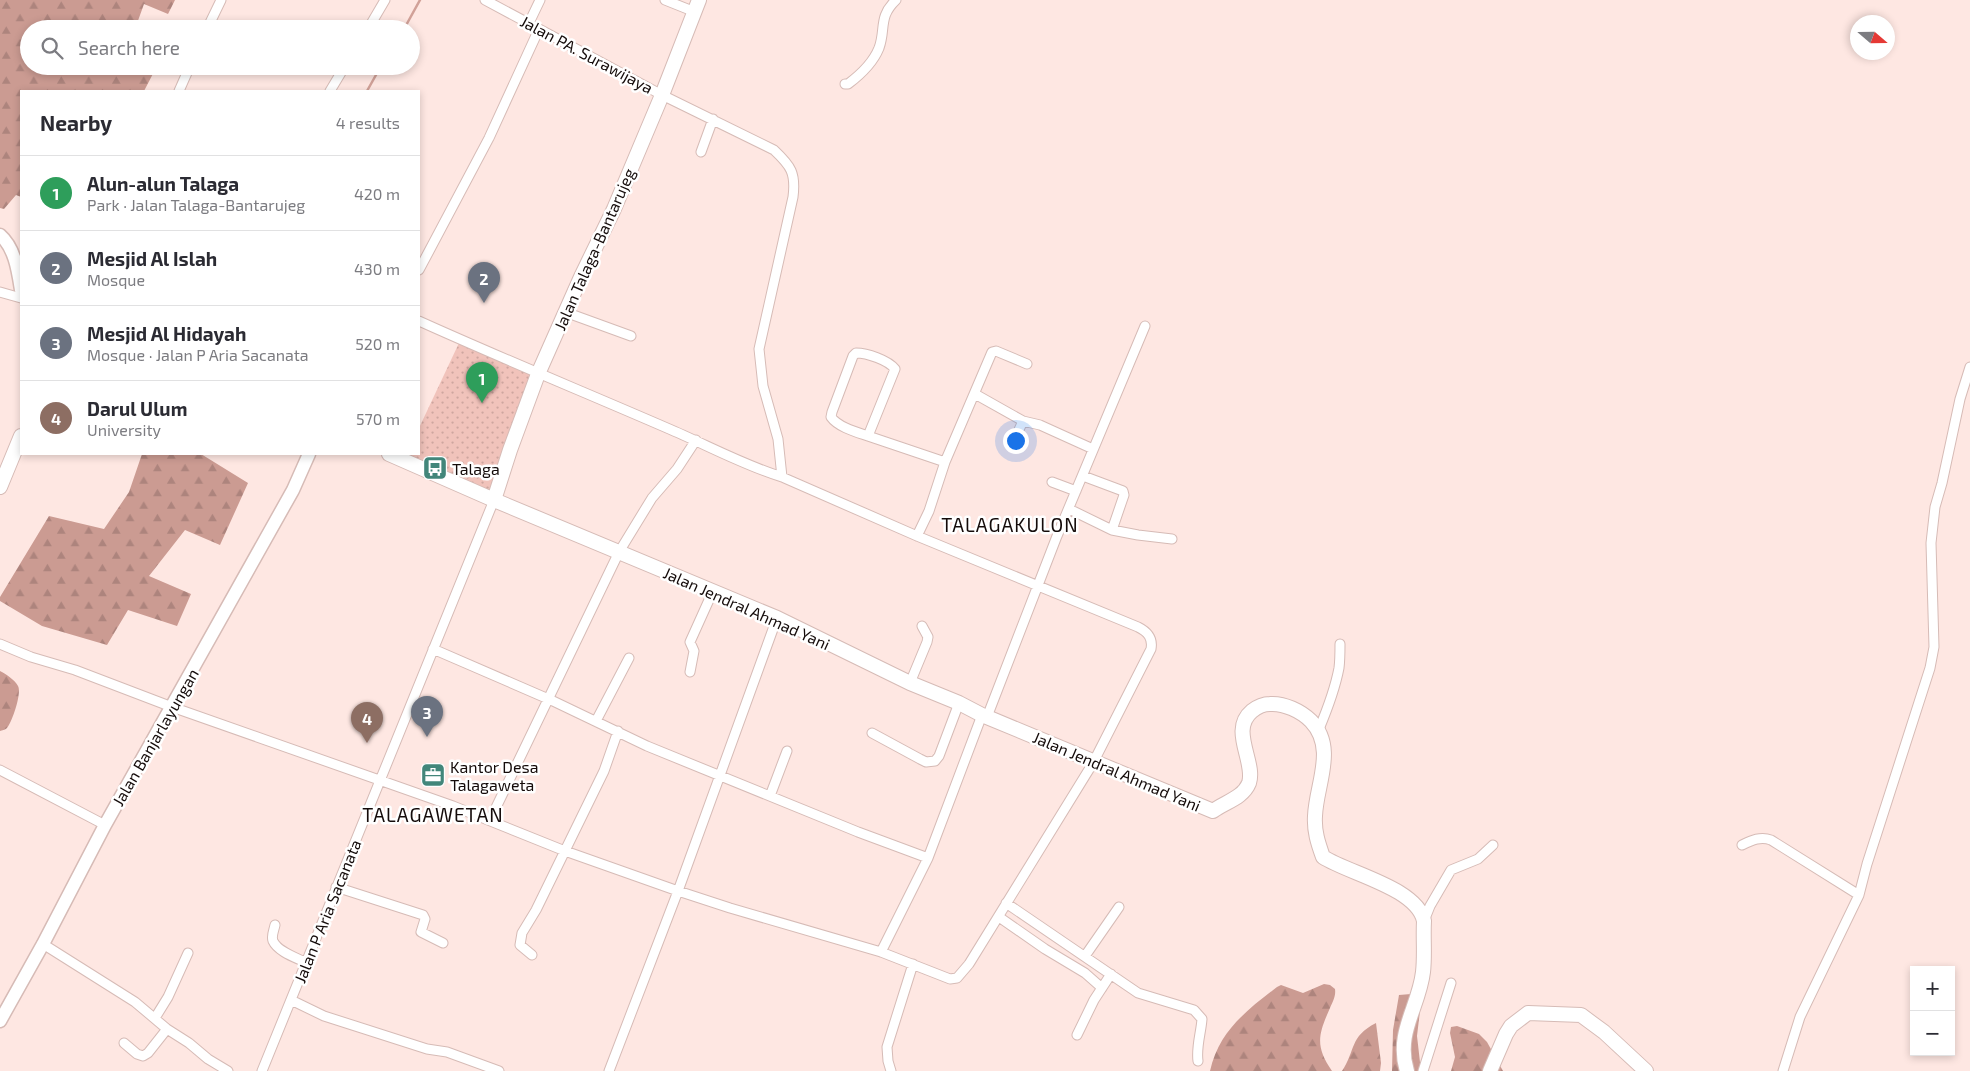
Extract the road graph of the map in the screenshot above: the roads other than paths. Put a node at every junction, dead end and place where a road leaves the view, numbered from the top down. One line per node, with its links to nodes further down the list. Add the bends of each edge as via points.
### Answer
1 (220, 0): 8 (street)
2 (385, 0): 9 (street)
3 (485, 0): 10 (street, Jalan PA. Surawijaya)
4 (540, 0): 10 (street)
5 (665, 0): 7 (street)
6 (896, 0): 14 (street, via 883,20 880,47 874,57 861,74)
7 (697, 6): 17 (main road, Jalan Talaga-Bantarujeg)
8 (211, 20)
9 (373, 20)
10 (529, 23): 11 (street, Jalan PA. Surawijaya)
11 (539, 28): 17 (street, Jalan PA. Surawijaya); 21 (street, via 489,138)
12 (186, 75): 15 (street)
13 (340, 75): 16 (street)
14 (845, 84)
15 (179, 90)
16 (331, 90)
17 (662, 95): 18 (street, Jalan PA. Surawijaya); 25 (main road, Jalan Talaga-Bantarujeg, via 614,209)
18 (713, 119): 19 (street); 43 (street, Jalan PA. Surawijaya, via 774,150 793,172 788,221 759,349 763,386 778,439)
19 (701, 152)
20 (0, 235): 22 (street, via 13,254)
21 (420, 268)
22 (20, 286)
23 (0, 292): 24 (street)
24 (20, 298)
25 (565, 312): 28 (street); 31 (main road, Jalan Talaga-Bantarujeg)
26 (420, 321): 31 (street)
27 (1145, 326): 38 (street)
28 (631, 336)
29 (1027, 364): 32 (street, via 994,351)
30 (1970, 367): 85 (street, via 1935,507 1931,542 1933,656)
31 (538, 374): 36 (street); 47 (main road, Jalan Talaga-Bantarujeg)
32 (975, 394): 33 (street); 41 (street)
33 (1023, 421): 37 (street); 38 (street)
34 (868, 436): 34 (street, via 831,417 856,353 885,362 895,369); 41 (street)
35 (20, 438): 45 (main road)
36 (696, 440): 43 (street); 52 (street, via 652,498)
37 (1012, 445)
38 (1093, 449): 42 (street)
39 (309, 455): 65 (street, Jalan Banjarlayungan)
40 (391, 455): 47 (main road, Jalan Jendral Ahmad Yani)
41 (945, 462): 50 (street)
42 (1083, 476): 46 (street); 49 (street, via 1123,491)
43 (782, 477): 50 (street)
44 (1052, 482): 46 (street)
45 (0, 487)
46 (1076, 491): 48 (street)
47 (494, 500): 52 (main road, Jalan Jendral Ahmad Yani); 59 (street, Jalan P Aria Sacanata)
48 (1069, 509): 49 (street); 53 (street)
49 (1112, 530): 51 (street)
50 (917, 536): 53 (street)
51 (1172, 539)
52 (619, 552): 54 (main road, Jalan Jendral Ahmad Yani); 63 (street)
53 (1038, 585): 66 (street); 72 (street, via 1145,630 1152,640 1136,682)
54 (713, 591): 55 (main road, Jalan Jendral Ahmad Yani); 61 (street, via 690,642 694,651)
55 (778, 618): 62 (main road, Jalan Jendral Ahmad Yani); 74 (street)
56 (922, 626): 62 (street, via 927,642)
57 (0, 644): 65 (street)
58 (1340, 644): 68 (street, via 1336,681)
59 (433, 649): 63 (street); 75 (street, Jalan P Aria Sacanata)
60 (629, 658): 67 (street)
61 (690, 672)
62 (910, 683): 64 (main road, Jalan Jendral Ahmad Yani)
63 (549, 700): 67 (street); 77 (street)
64 (959, 703): 66 (main road, Jalan Jendral Ahmad Yani); 70 (street, via 939,756 932,762 920,759)
65 (172, 707): 75 (street); 78 (street, Jalan Banjarlayungan)
66 (984, 716): 72 (main road, Jalan Jendral Ahmad Yani); 82 (street)
67 (596, 721): 69 (street)
68 (1318, 729): 72 (main road, Jalan Jendral Ahmad Yani, via 1307,717 1290,708 1275,704 1255,708 1243,725 1250,781 1243,792 1214,811); 89 (main road, via 1323,745 1324,770 1315,814 1316,837 1323,857 1402,893 1422,912)
69 (618, 731): 74 (street); 81 (street, via 604,771)
70 (872, 733)
71 (787, 751): 76 (street)
72 (1094, 763): 86 (street)
73 (0, 770): 78 (street)
74 (721, 775): 76 (street); 84 (street)
75 (379, 781): 77 (street); 83 (street, Jalan P Aria Sacanata)
76 (770, 796): 82 (street)
77 (490, 820): 81 (street)
78 (106, 825): 92 (street, Jalan Banjarlayungan)
79 (1742, 845): 85 (street, via 1760,838 1771,840)
80 (1493, 846): 89 (street, via 1478,859 1451,870)
81 (565, 851): 84 (street); 95 (street, via 520,940 520,945)
82 (928, 858): 93 (street)
83 (336, 887): 91 (street, via 423,915 421,932); 97 (street, Jalan P Aria Sacanata)
84 (678, 891): 93 (street); 112 (street)
85 (1860, 895): 118 (street, via 1800,1017)
86 (1006, 903): 88 (street); 96 (street)
87 (1119, 907): 96 (street)
88 (999, 917): 98 (street, via 957,978 950,979); 101 (street, via 1044,950 1085,973)
89 (1424, 921): 114 (main road, via 1423,972 1404,1036)
90 (275, 925): 97 (street, via 273,941 282,950)
91 (443, 943)
92 (44, 944): 103 (street); 104 (street, Jalan Banjarlayungan)
93 (881, 952): 98 (street)
94 (188, 953): 103 (street)
95 (532, 955)
96 (1085, 956): 99 (street)
97 (307, 962): 102 (street, Jalan P Aria Sacanata)
98 (913, 964): 113 (street, via 887,1047)
99 (1111, 974): 101 (street); 108 (street, via 1138,993 1194,1010 1202,1019)
100 (1451, 983): 115 (street)
101 (1102, 988): 106 (street)
102 (291, 1000): 110 (street, Jalan P Aria Sacanata); 111 (street, via 324,1016 427,1049 447,1052)
103 (155, 1018): 105 (street)
104 (0, 1021)
105 (167, 1029): 107 (street, via 143,1056); 109 (street)
106 (1077, 1034)
107 (124, 1043)
108 (1198, 1061)
109 (228, 1071)
110 (262, 1071)
111 (499, 1071)
112 (609, 1071)
113 (891, 1071)
114 (1407, 1071)
115 (1423, 1071)
116 (1490, 1071): 117 (main road, via 1511,1026 1528,1013 1581,1016 1604,1032)
117 (1646, 1071)
118 (1783, 1071)

